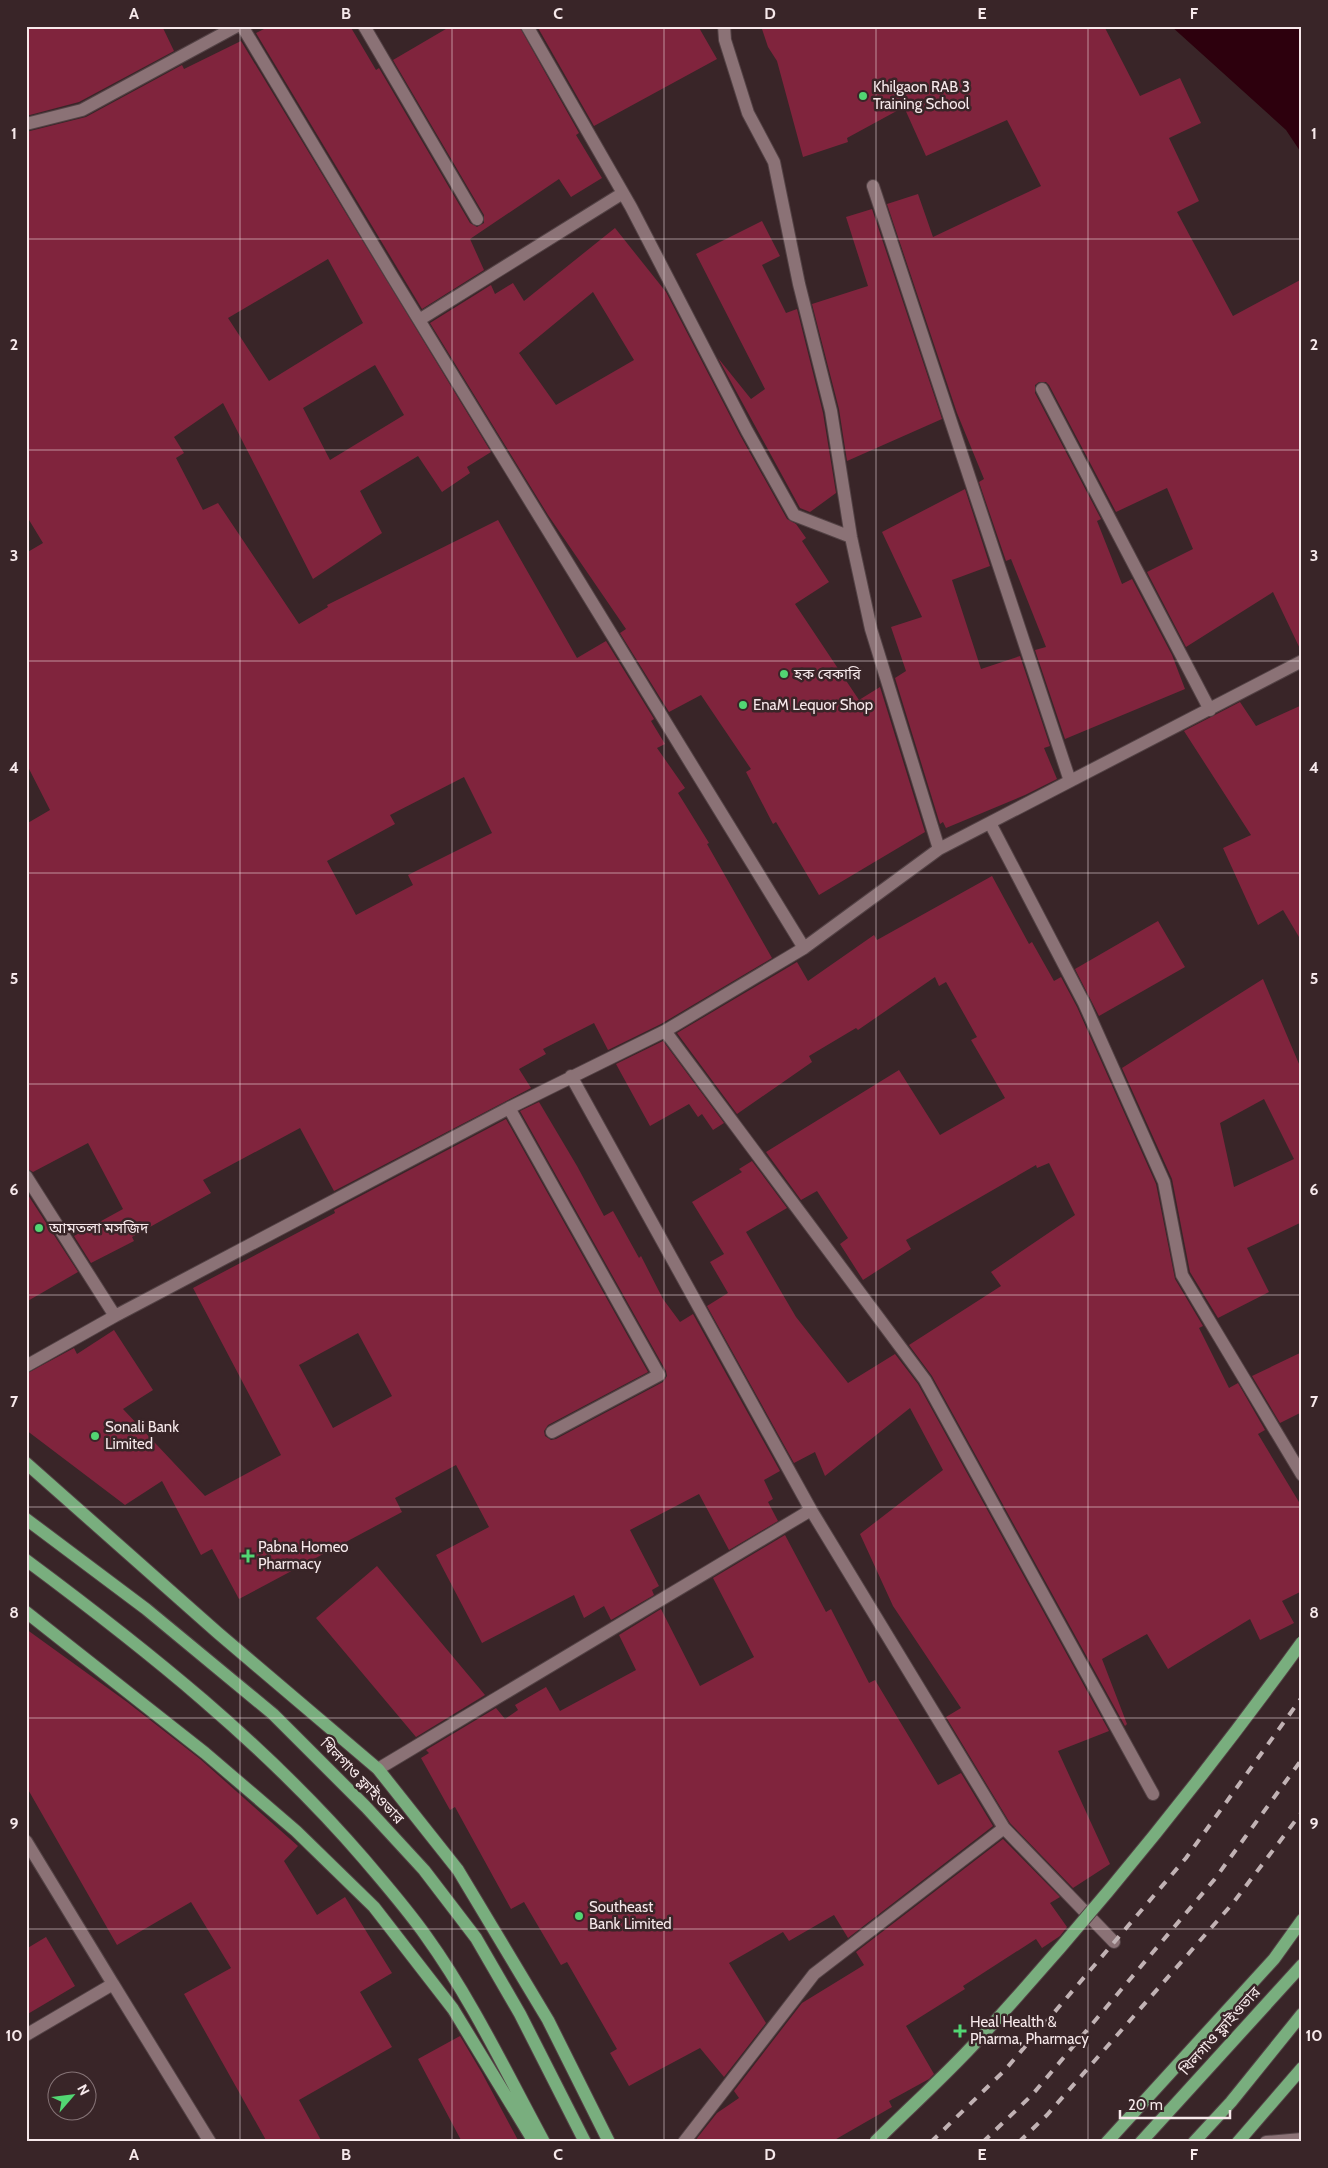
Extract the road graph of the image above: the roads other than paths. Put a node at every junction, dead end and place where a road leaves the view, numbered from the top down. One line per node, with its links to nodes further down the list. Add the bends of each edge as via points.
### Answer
1 (238, 26): 6 (street, via 82,110)
2 (242, 26): 10 (street)
3 (364, 26): 9 (street)
4 (527, 26): 8 (street)
5 (724, 26): 12 (street, via 725,40 748,113 774,162 799,284 831,411)
6 (26, 124)
7 (873, 186): 15 (street)
8 (623, 193): 10 (street); 12 (street, via 794,515)
9 (477, 219)
10 (419, 320): 18 (street)
11 (1042, 389): 14 (street)
12 (851, 538): 17 (street, via 871,629)
13 (1302, 661): 14 (street)
14 (1210, 710): 15 (street)
15 (1070, 781): 16 (street)
16 (990, 823): 17 (street); 27 (street, via 1084,1003 1164,1182 1182,1275)
17 (939, 849): 18 (street)
18 (804, 948): 19 (street)
19 (665, 1031): 20 (street); 34 (street, via 925,1380)
20 (571, 1076): 21 (street); 28 (street)
21 (508, 1108): 23 (street); 25 (street, via 659,1375)
22 (26, 1176): 23 (street)
23 (115, 1316): 24 (street)
24 (26, 1366)
25 (552, 1432)
26 (26, 1463): 33 (main road)
27 (1302, 1475)
28 (811, 1510): 33 (street); 35 (street)
29 (26, 1519): 49 (main road, খিলগাও ফ্লাইওভার, via 146,1609 273,1714 424,1870 476,1938 520,2014)
30 (26, 1560): 48 (main road, via 109,1622 233,1725 335,1826 426,1935 455,1979)
31 (26, 1612): 47 (main road, via 205,1752 296,1831 374,1907 453,2009)
32 (1302, 1642): 52 (main road, bridge, via 1235,1734 1110,1891 976,2042)
33 (378, 1769): 50 (main road, via 458,1870 548,2020)
34 (1153, 1794)
35 (1004, 1828): 38 (street); 51 (street, via 814,1974)
36 (26, 1842): 40 (street)
37 (1302, 1920): 53 (main road, via 1274,1959)
38 (1114, 1942)
39 (1302, 1965): 54 (main road, খিলগাও ফ্লাইওভার)
40 (113, 1984): 42 (street); 46 (street)
41 (1302, 2014): 55 (main road)
42 (26, 2035)
43 (1302, 2068): 56 (main road)
44 (1302, 2078): 57 (main road)
45 (1302, 2140): 58 (street)
46 (210, 2142)
47 (534, 2142)
48 (544, 2142)
49 (585, 2142)
50 (609, 2142)
51 (684, 2142)
52 (875, 2142)
53 (1107, 2142)
54 (1141, 2142)
55 (1194, 2142)
56 (1238, 2142)
57 (1246, 2142)
58 (1266, 2142)

